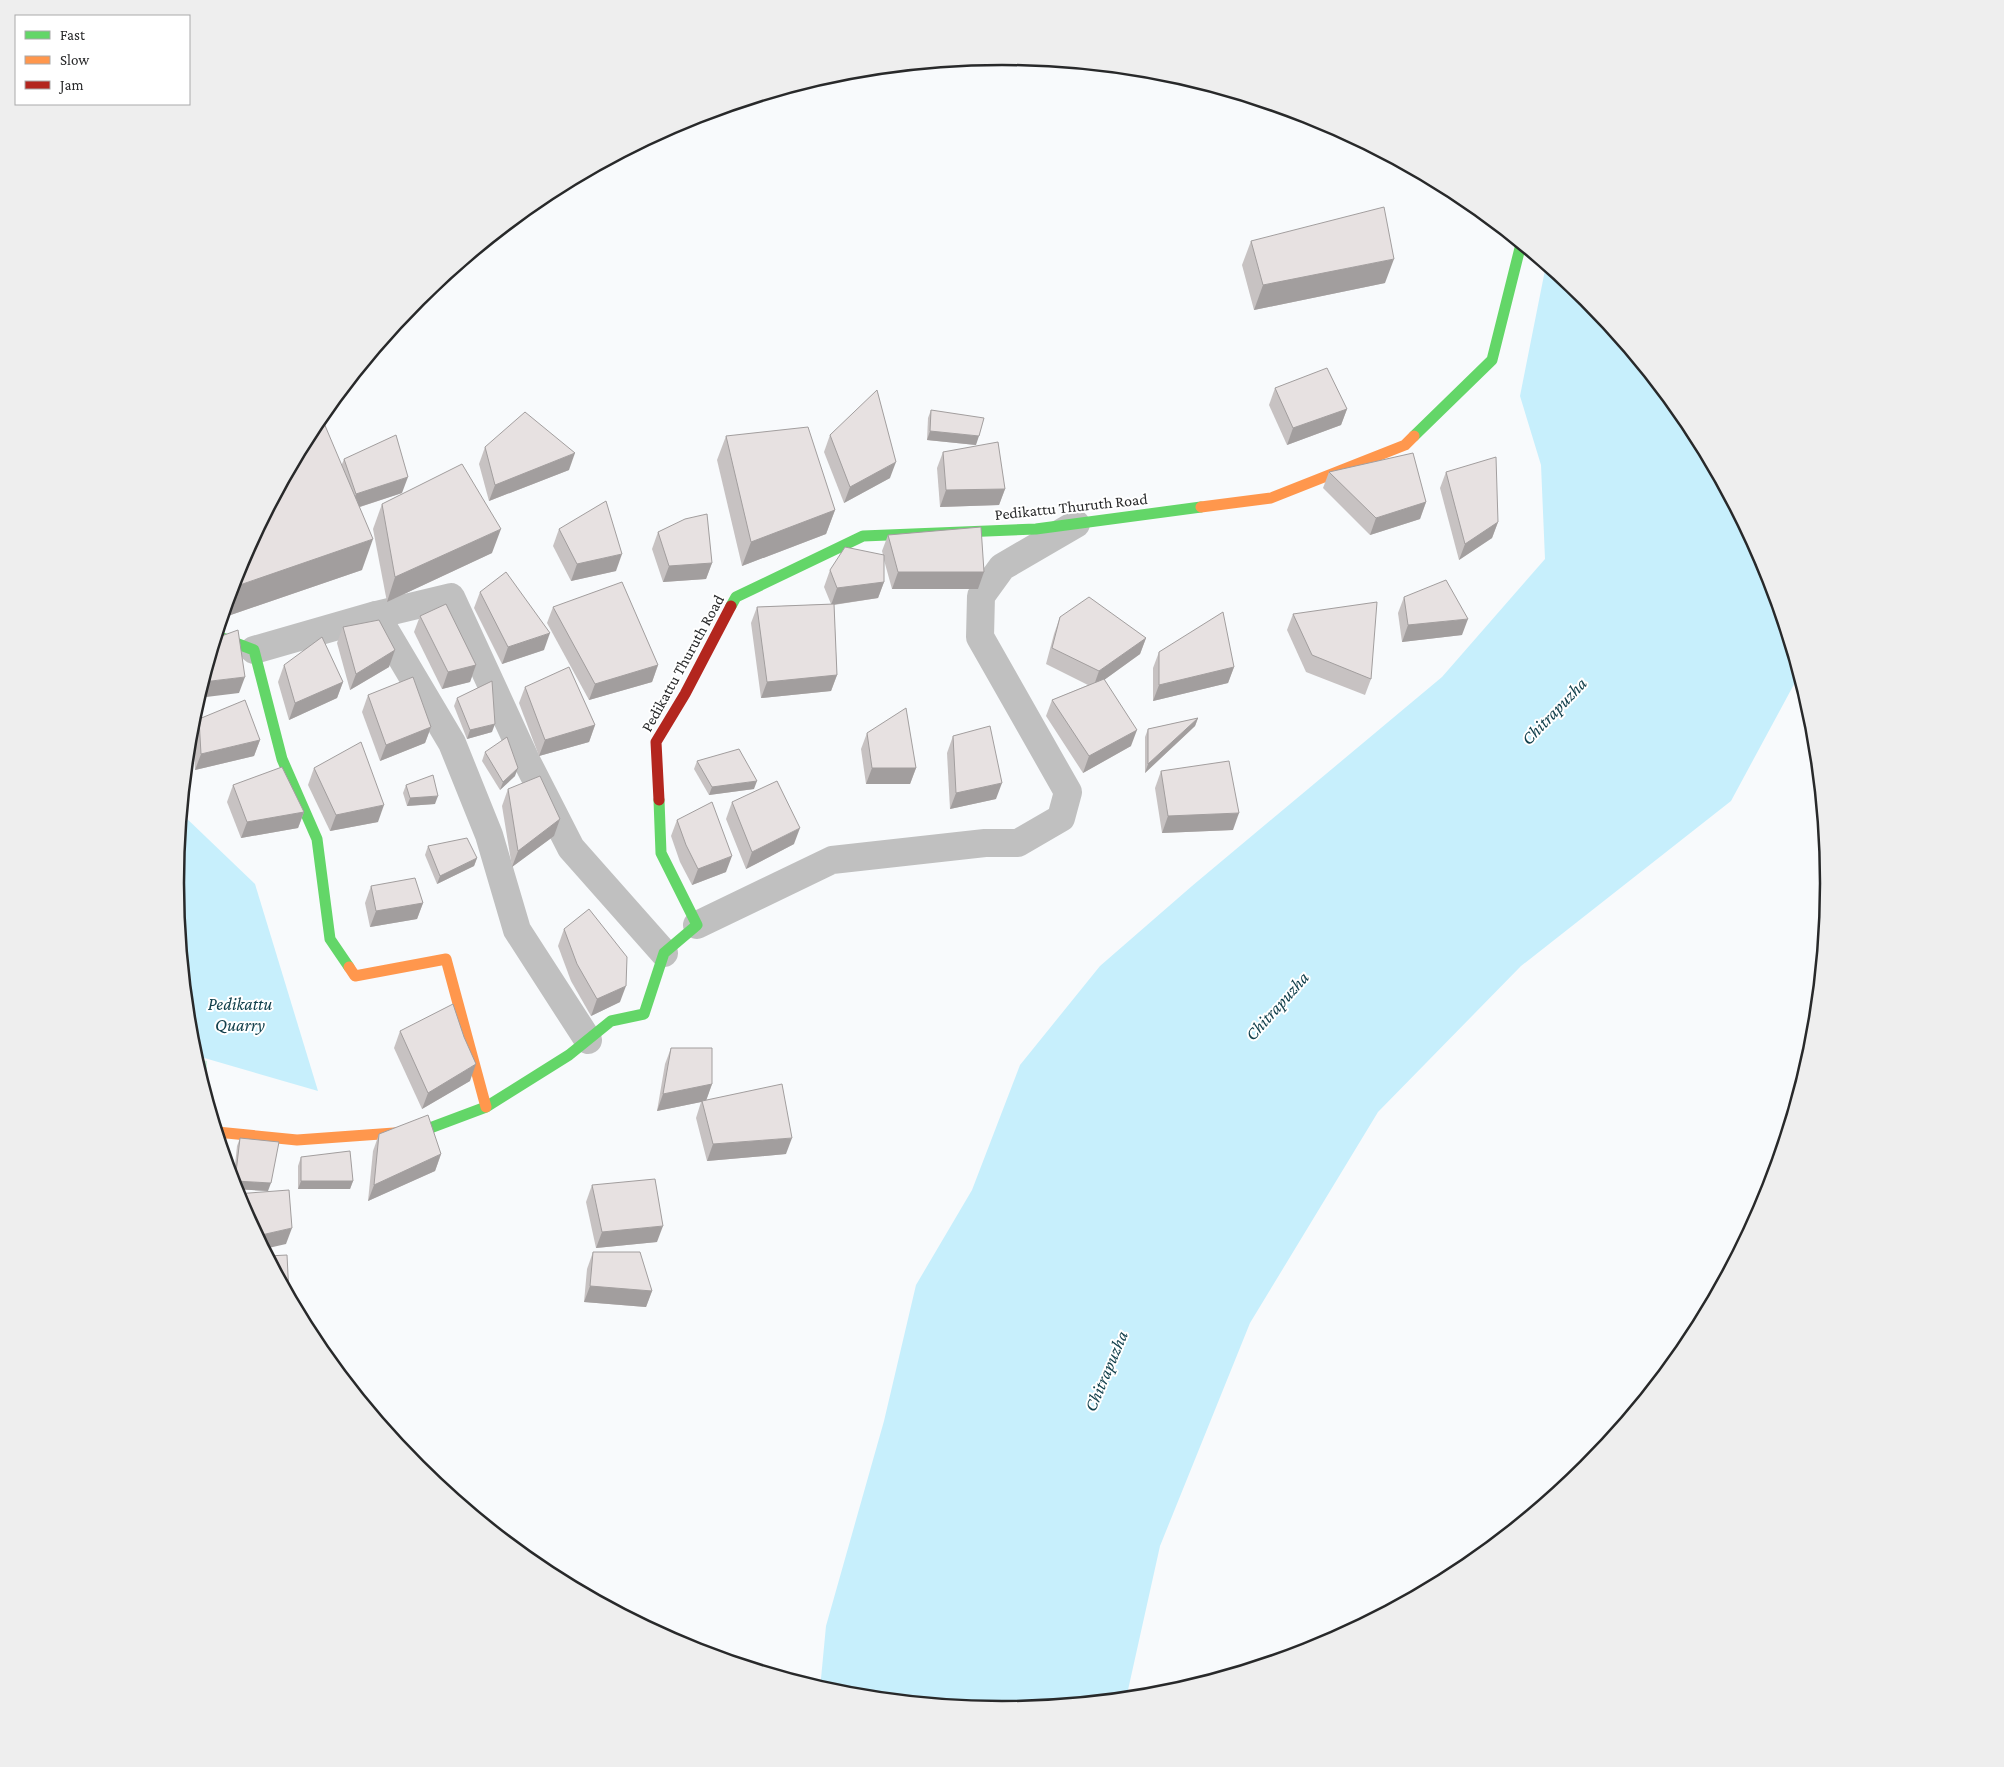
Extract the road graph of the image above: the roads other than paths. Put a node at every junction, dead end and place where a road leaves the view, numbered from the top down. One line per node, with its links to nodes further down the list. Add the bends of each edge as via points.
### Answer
1 (1520, 250): 2 (street, Pedikattu Thuruth Road, via 1492,360 1405,445 1271,498)
2 (1076, 524): 6 (street, Pedikattu Thuruth Road, via 1036,529 863,536 736,597 656,742 661,853); 6 (street, via 1002,567 981,596 980,637 1068,792 1061,818 1018,843 984,843 832,860)
3 (376, 615): 5 (street); 7 (street, via 451,597 525,758 571,848); 8 (street, via 452,743 489,835 517,930)
4 (222, 638): 5 (street)
5 (254, 650): 9 (street, via 282,759 317,839 330,939 355,976 446,959)
6 (697, 925): 7 (street)
7 (664, 953): 8 (street, via 644,1014 610,1021)
8 (588, 1040): 9 (street)
9 (486, 1107): 10 (street, via 422,1131 297,1140)
10 (223, 1133)

